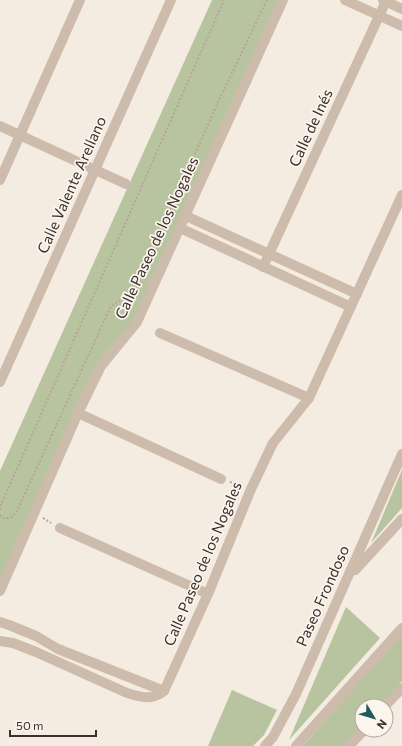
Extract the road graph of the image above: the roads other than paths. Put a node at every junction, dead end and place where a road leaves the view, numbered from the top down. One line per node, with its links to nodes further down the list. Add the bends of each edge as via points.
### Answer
1 (80, 0): 10 (street)
2 (171, 0): 11 (street, Calle Valente Arellano)
3 (283, 0): 15 (street, Calle Paseo de los Nogales)
4 (345, 0): 7 (street)
5 (384, 1): 6 (street); 7 (street, Calle de Inés)
6 (402, 9)
7 (379, 16): 8 (street); 17 (street, Calle de Inés)
8 (402, 26)
9 (0, 126): 10 (street)
10 (20, 136): 11 (street); 12 (street)
11 (96, 170): 13 (street); 22 (street, Calle Valente Arellano)
12 (0, 180)
13 (126, 184)
14 (402, 195): 19 (street, Calle Paseo de los Nogales)
15 (186, 216): 16 (street, Calle Paseo de los Nogales); 17 (street)
16 (180, 228): 18 (street); 24 (street, Calle Paseo de los Nogales, via 137,322 101,366)
17 (269, 254): 18 (street, Calle de Inés); 19 (street)
18 (263, 267): 20 (street)
19 (357, 294): 20 (street, Calle Paseo de los Nogales)
20 (350, 307): 23 (street, Calle Paseo de los Nogales)
21 (160, 333): 23 (street)
22 (0, 382)
23 (309, 398): 31 (street, Calle Paseo de los Nogales, via 273,443)
24 (78, 413): 26 (street); 30 (street, Calle Paseo de los Nogales)
25 (402, 454): 29 (street, Paseo Frondoso)
26 (221, 479)
27 (402, 519): 29 (street)
28 (60, 528): 31 (street)
29 (349, 575): 39 (street, Paseo Frondoso, via 296,694 273,737)
30 (0, 591)
31 (208, 594): 36 (street, Calle Paseo de los Nogales)
32 (0, 622): 36 (street, via 36,636 58,649)
33 (402, 628): 40 (street)
34 (0, 641): 36 (street, via 36,652 127,693 153,697)
35 (402, 688): 37 (street)
36 (164, 691)
37 (393, 698)
38 (356, 738): 41 (street)
39 (265, 746)
40 (296, 746)
41 (349, 746)

